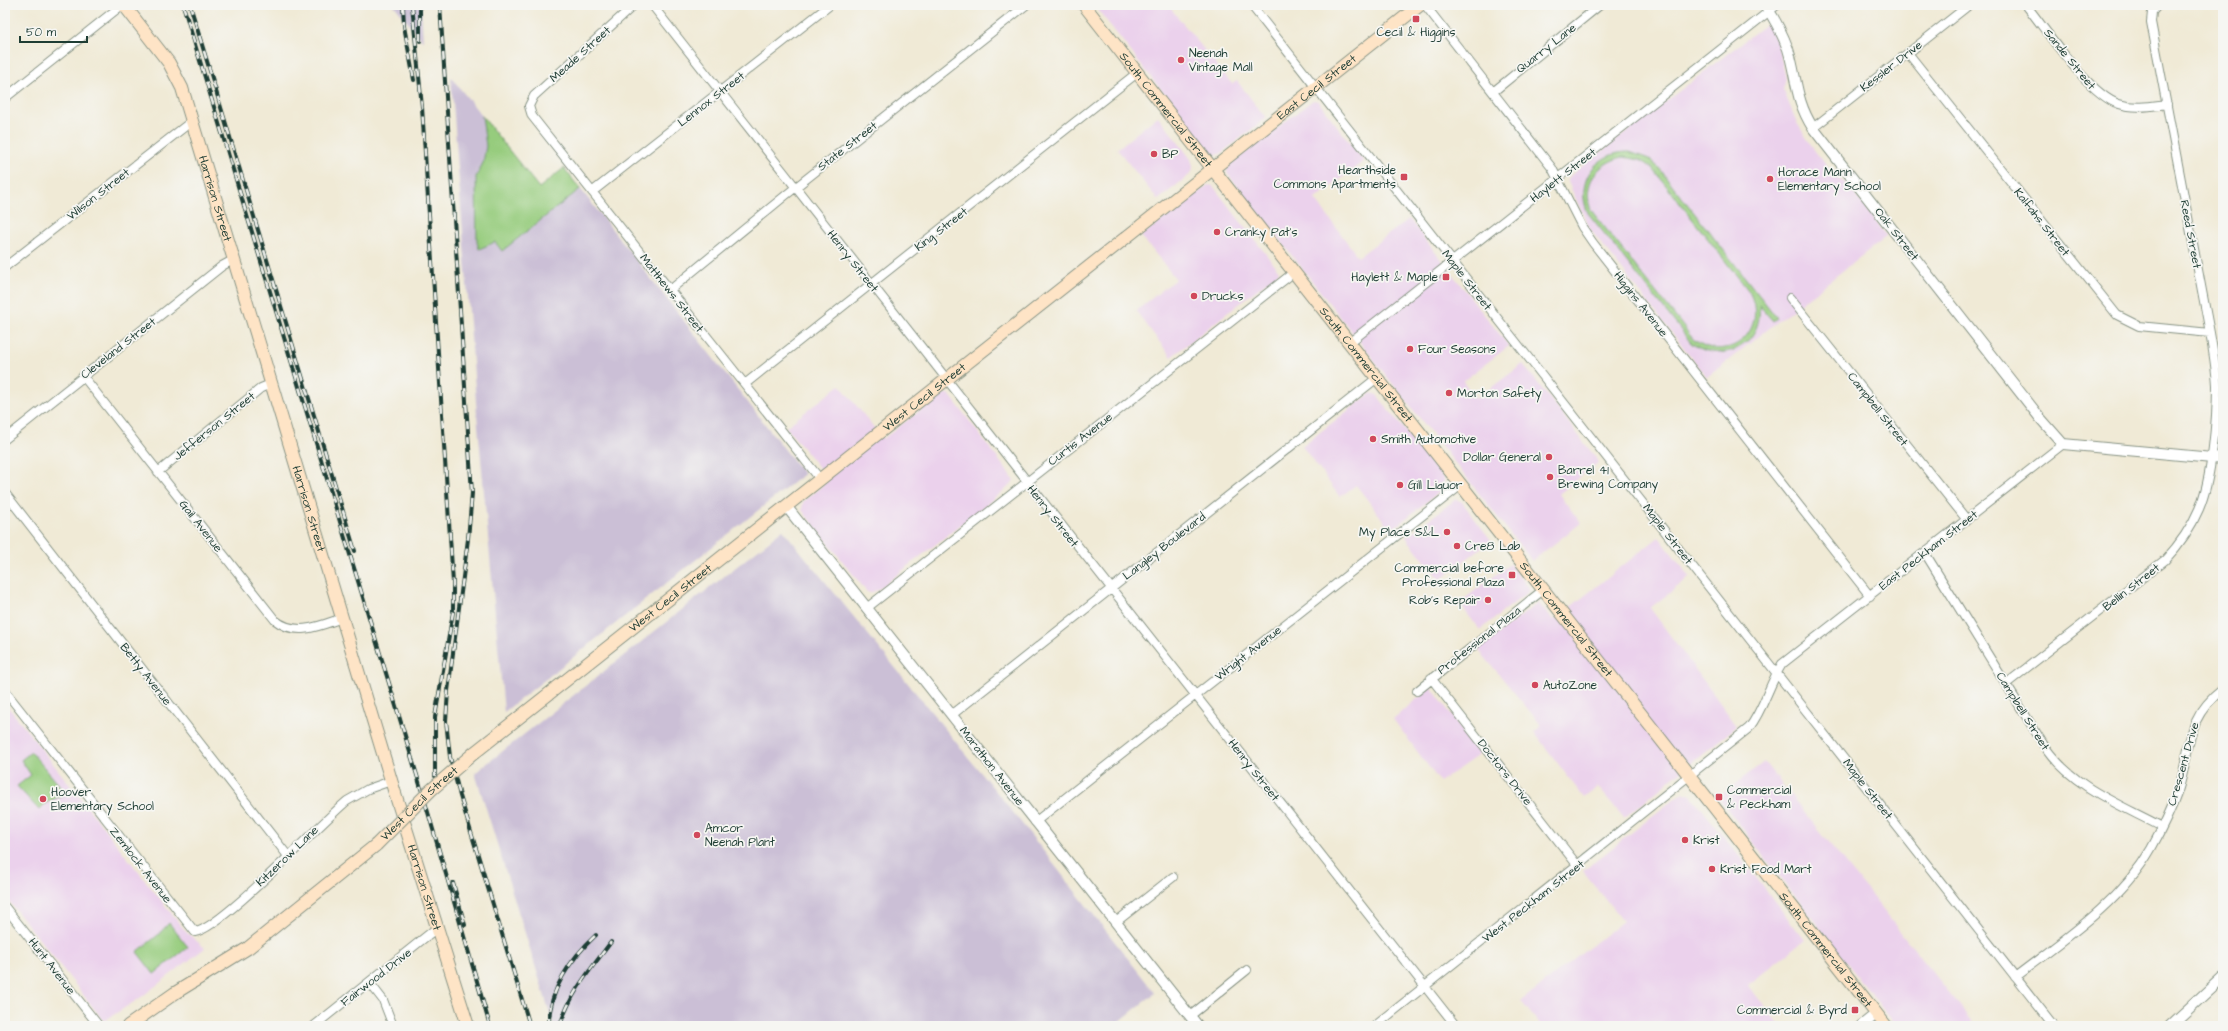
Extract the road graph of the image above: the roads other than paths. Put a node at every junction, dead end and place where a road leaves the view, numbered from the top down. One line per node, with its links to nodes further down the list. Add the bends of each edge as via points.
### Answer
1 (123, 5): 20 (street); 23 (main road, Harrison Street, via 169,63 182,88)
2 (634, 5): 22 (street, Meade Street, via 534,96)
3 (652, 5): 18 (street, Henry Street)
4 (830, 5): 18 (street, Lennox Street)
5 (1026, 5): 27 (street, State Street)
6 (1084, 5): 16 (main road, South Commercial Street)
7 (1251, 5): 17 (street, Maple Street)
8 (1420, 5): 17 (main road, East Cecil Street)
9 (1425, 5): 19 (street, Higgins Avenue)
10 (1600, 5): 19 (street, Quarry Lane)
11 (1969, 5): 15 (street, Kessler Drive)
12 (2026, 5): 21 (street, Sande Street, via 2098,93 2114,103 2134,107)
13 (2158, 5): 21 (street, Reed Street, via 2152,12 2151,22)
14 (1770, 7): 24 (street, Oak Street, via 1788,50 1797,94); 26 (street, Haylett Street)
15 (1908, 53): 24 (street, Kessler Drive); 36 (street, Kalfahs Street, via 2117,315 2139,326)
16 (1137, 73): 25 (main road, South Commercial Street); 33 (street, King Street)
17 (1316, 88): 25 (main road, East Cecil Street); 30 (street, Maple Street)
18 (720, 92): 27 (street, Henry Street); 28 (street, Lennox Street)
19 (1493, 92): 26 (street, Higgins Avenue)
20 (5, 98)
21 (2167, 104): 36 (street, Reed Street)
22 (529, 106): 28 (street, Matthews Street, via 534,120)
23 (192, 121): 29 (main road, Harrison Street); 31 (street, Wilson Street)
24 (1813, 128): 44 (street, Oak Street)
25 (1213, 169): 32 (main road, South Commercial Street); 40 (main road, West Cecil Street)
26 (1558, 178): 30 (street, Haylett Street); 57 (street, Higgins Avenue, via 1582,227 1593,243)
27 (795, 188): 33 (street, Henry Street); 34 (street, State Street)
28 (592, 192): 34 (street, Matthews Street)
29 (233, 260): 38 (street, Cleveland Street); 41 (main road, Harrison Street)
30 (1452, 261): 37 (street, Haylett Street); 60 (street, Maple Street)
31 (5, 267)
32 (1293, 272): 37 (main road, South Commercial Street); 49 (street, Curtis Avenue)
33 (871, 284): 40 (street, Henry Street); 42 (street, King Street)
34 (670, 290): 42 (street, Matthews Street)
35 (1790, 298): 53 (street, Campbell Street)
36 (2210, 334): 45 (street, Reed Street, via 2216,385)
37 (1348, 343): 39 (main road, South Commercial Street)
38 (83, 376): 43 (street, Cleveland Street); 47 (street, Gail Avenue)
39 (1377, 378): 50 (main road, South Commercial Street); 55 (street, Langley Boulevard)
40 (945, 379): 48 (main road, West Cecil Street); 49 (street, Henry Street)
41 (271, 384): 47 (street, Jefferson Street, via 261,388); 59 (main road, Harrison Street)
42 (745, 384): 48 (street, Matthews Street)
43 (5, 438)
44 (2063, 444): 45 (street); 53 (street, East Peckham Street)
45 (2211, 458): 46 (street); 62 (street, Bellin Street, via 2200,508 2175,548 2153,570)
46 (2223, 459)
47 (158, 472): 59 (street, Gail Avenue, via 281,624 301,630)
48 (820, 479): 52 (main road, West Cecil Street)
49 (1026, 482): 55 (street, Henry Street); 58 (street, Curtis Avenue)
50 (1461, 485): 56 (main road, South Commercial Street); 66 (street, Wright Avenue)
51 (5, 493): 72 (street, Betty Avenue)
52 (786, 506): 58 (street, Marathon Avenue); 87 (main road, West Cecil Street, bridge, via 474,753 431,790 376,845 248,948 175,993)
53 (1967, 520): 54 (street, East Peckham Street)
54 (1924, 553): 57 (street, East Peckham Street); 62 (street, Campbell Street)
55 (1110, 589): 66 (street, Henry Street); 67 (street, Langley Boulevard)
56 (1543, 590): 61 (street, Professional Plaza); 68 (main road, South Commercial Street)
57 (1870, 596): 60 (street, East Peckham Street, via 1782,664)
58 (868, 607): 67 (street, Marathon Avenue)
59 (342, 618): 69 (main road, Harrison Street)
60 (1777, 672): 68 (street, East Peckham Street, via 1749,728); 80 (street, Maple Street)
61 (1431, 678): 64 (street, Professional Plaza); 73 (street, Doctors Drive)
62 (2006, 684): 71 (street, Campbell Street, via 2045,747 2070,776 2095,793)
63 (2223, 689): 71 (street, Crescent Drive, via 2202,708 2194,724 2178,791)
64 (1416, 691)
65 (5, 692): 77 (street, Zemlock Avenue)
66 (1194, 696): 70 (street, Wright Avenue); 83 (street, Henry Street)
67 (953, 714): 70 (street, Marathon Avenue)
68 (1690, 776): 73 (street, West Peckham Street); 84 (main road, South Commercial Street)
69 (391, 781): 72 (street, Kitzerow Lane, via 368,789 347,801); 78 (main road, Harrison Street)
70 (1035, 822): 76 (street, Marathon Avenue)
71 (2162, 827): 80 (street, Crescent Drive, via 2135,872 2112,899)
72 (288, 856): 77 (street, Kitzerow Lane, via 240,901 205,928 195,932)
73 (1578, 866): 83 (street, West Peckham Street)
74 (1173, 877): 76 (street)
75 (5, 907): 86 (street, Hunt Avenue)
76 (1116, 922): 85 (street, Marathon Avenue)
77 (188, 925)
78 (438, 928): 82 (street, Fairwood Drive); 90 (main road, Harrison Street)
79 (1247, 970): 85 (street)
80 (2015, 977): 96 (street, Maple Street)
81 (2223, 977): 97 (street)
82 (370, 982): 88 (street, Fairwood Drive); 89 (street, via 383,1000)
83 (1425, 986): 92 (street, West Peckham Street); 93 (street, Henry Street)
84 (1876, 1014): 94 (street); 95 (main road, South Commercial Street)
85 (1190, 1016): 91 (street, Marathon Avenue)
86 (99, 1026)
87 (128, 1026)
88 (314, 1026)
89 (392, 1026)
90 (468, 1026)
91 (1198, 1026)
92 (1375, 1026)
93 (1456, 1026)
94 (1861, 1026)
95 (1886, 1026)
96 (2054, 1026)
97 (2170, 1026)

